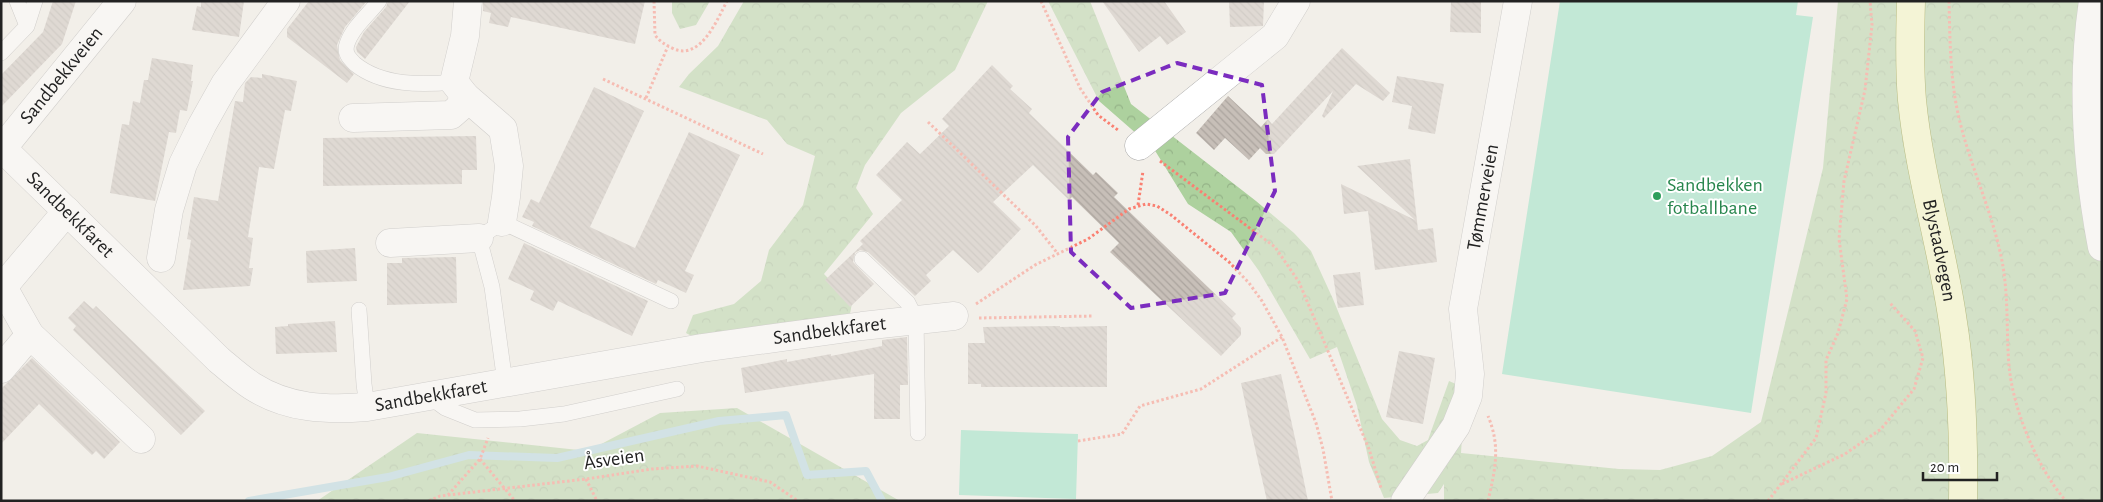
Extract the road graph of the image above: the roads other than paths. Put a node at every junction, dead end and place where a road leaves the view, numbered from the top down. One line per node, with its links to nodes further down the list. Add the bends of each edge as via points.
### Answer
1 (17, 1): 11 (lane)
2 (35, 1): 11 (lane)
3 (122, 1): 15 (street, Sandbekkveien)
4 (286, 1): 22 (street, via 225,84 183,164)
5 (379, 1): 13 (lane, via 351,35 346,45 348,58 360,68 391,81)
6 (468, 1): 13 (street)
7 (1296, 1): 16 (street, via 1275,36)
8 (1518, 1): 37 (street, Tømmerveien, via 1462,309 1477,403)
9 (1911, 1): 38 (main road, Blystadvegen, via 1910,68 1917,135 1958,355 1964,439)
10 (2093, 1): 21 (street, via 2087,102 2091,166)
11 (27, 26): 12 (lane)
12 (1, 53)
13 (460, 89): 14 (street, via 459,108 451,115); 18 (street, via 502,129 509,166)
14 (353, 118)
15 (2, 150): 17 (street, Sandbekkfaret)
16 (1144, 150)
17 (67, 211): 24 (street); 34 (street, Sandbekkfaret, via 168,312 252,386 279,401 306,408)
18 (502, 222): 19 (lane); 25 (lane)
19 (479, 238): 20 (street); 31 (lane, via 492,287)
20 (390, 243)
21 (2102, 247)
22 (161, 258)
23 (862, 260): 28 (lane, via 908,303)
24 (2, 288): 29 (street)
25 (671, 301)
26 (360, 310): 34 (lane)
27 (954, 316): 28 (street, Sandbekkfaret)
28 (916, 320): 31 (street, Sandbekkfaret, via 702,348); 35 (lane)
29 (30, 335): 30 (street); 36 (street)
30 (1, 369)
31 (505, 383): 33 (street, Sandbekkfaret)
32 (677, 390): 33 (lane, via 564,414 520,419 475,420 445,408)
33 (430, 397): 34 (street, Sandbekkfaret)
34 (367, 407)
35 (918, 433)
36 (141, 439)
37 (1394, 496)
38 (1963, 501)

